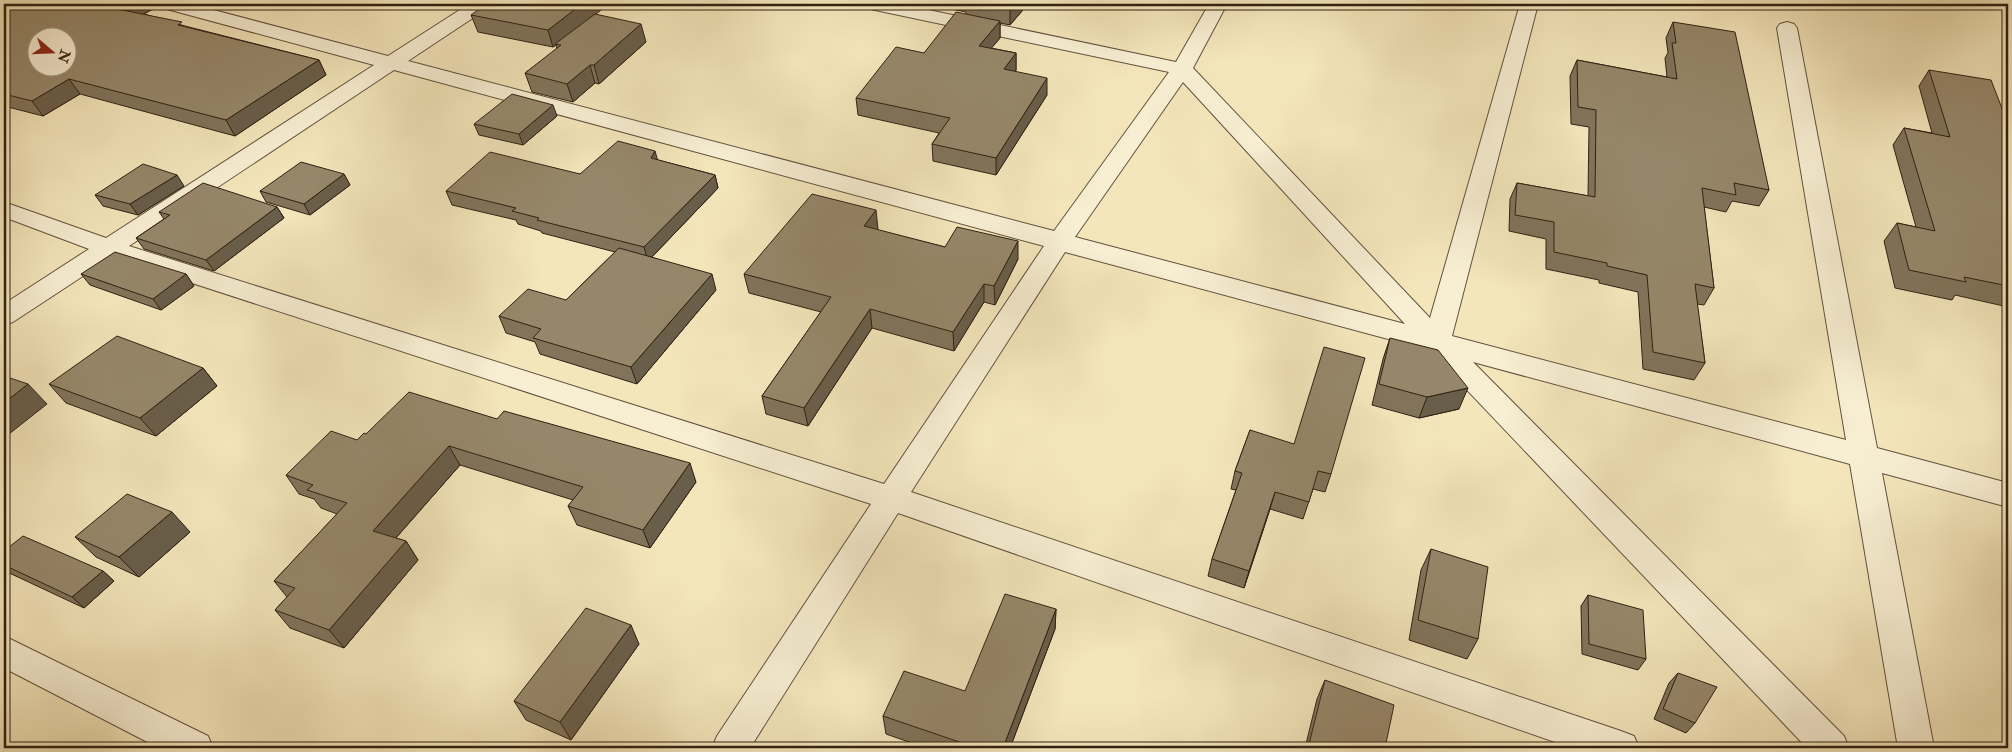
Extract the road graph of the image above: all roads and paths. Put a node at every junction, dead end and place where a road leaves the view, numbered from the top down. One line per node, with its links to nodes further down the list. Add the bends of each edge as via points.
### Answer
1 (170, 4): 7 (street)
2 (482, 4): 7 (street)
3 (875, 4): 8 (street)
4 (1218, 4): 8 (street)
5 (1529, 4): 13 (street)
6 (1787, 28): 14 (street)
7 (391, 63): 10 (street); 11 (street)
8 (1182, 69): 10 (street); 13 (street)
9 (4, 209): 11 (street)
10 (1060, 241): 13 (street); 16 (street)
11 (109, 248): 12 (street); 16 (street)
12 (4, 316)
13 (1437, 342): 14 (street); 21 (street)
14 (1864, 456): 15 (street); 22 (street)
15 (2008, 495)
16 (891, 498): 19 (street); 20 (street)
17 (4, 651): 18 (street)
18 (195, 748)
19 (730, 748)
20 (1621, 748)
21 (1831, 748)
22 (1916, 748)

